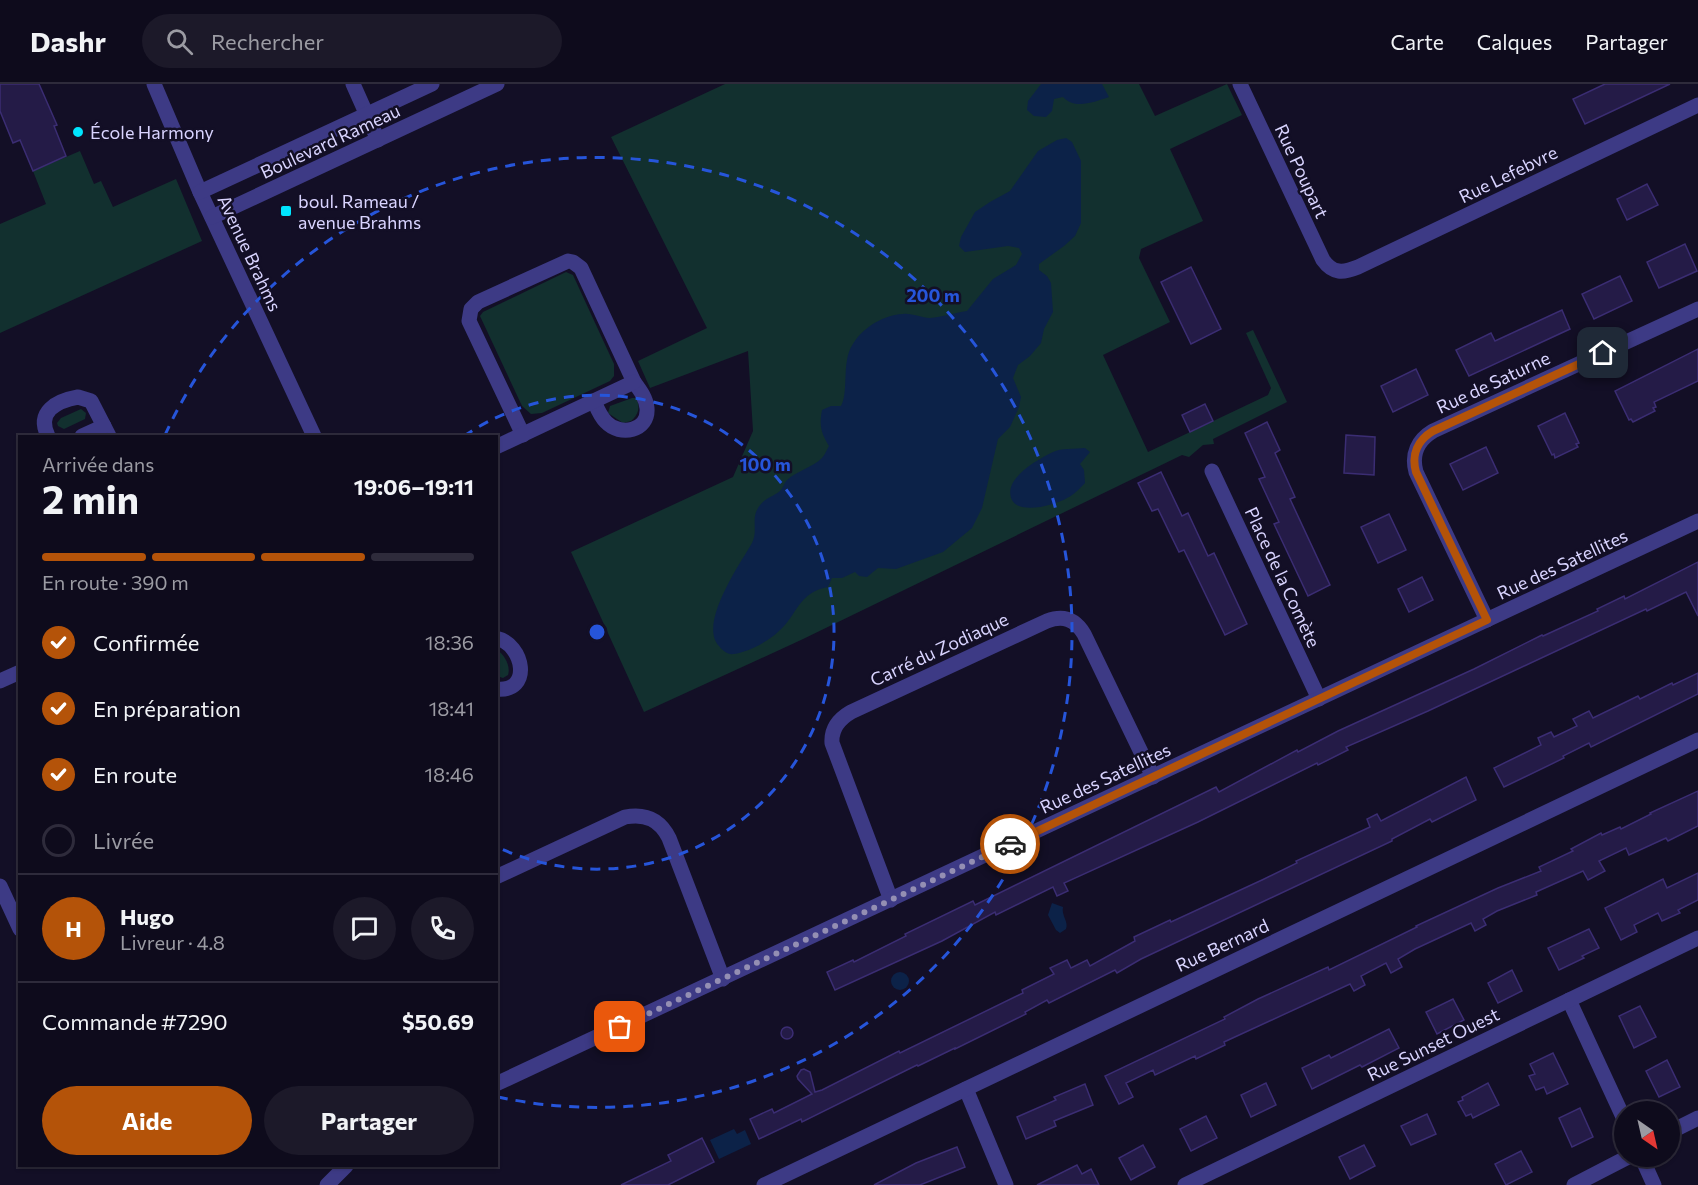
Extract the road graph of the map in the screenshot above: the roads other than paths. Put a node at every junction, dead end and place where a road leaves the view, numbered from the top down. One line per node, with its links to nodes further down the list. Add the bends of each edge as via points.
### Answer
1 (154, 84): 9 (street, Avenue Brahms)
2 (353, 84): 7 (street)
3 (432, 84): 7 (street, Boulevard Rameau)
4 (497, 84): 8 (street, Boulevard Rameau)
5 (1240, 84): 11 (street, Rue Poupart, via 1323,260)
6 (1698, 105): 11 (street, Rue Lefebvre, via 1358,267)
7 (367, 114): 8 (street); 9 (street, Boulevard Rameau)
8 (378, 140): 10 (street, Boulevard Rameau)
9 (200, 192): 10 (street, Avenue Brahms)
10 (212, 217): 18 (street, Avenue Brahms)
11 (1334, 271)
12 (1698, 309): 23 (street, Rue de Saturne, via 1433,431 1420,442 1414,460 1416,472)
13 (634, 382): 14 (street); 14 (street, via 647,405 645,418 637,428 625,432 612,428); 19 (street, via 582,268 573,262 552,267 478,302 469,321)
14 (594, 401): 19 (street)
15 (106, 431): 16 (street, via 91,401 78,397 44,416); 17 (street)
16 (48, 435)
17 (87, 435)
18 (314, 435)
19 (523, 435): 20 (street)
20 (498, 446)
21 (1212, 471): 28 (street, Place de la Comète)
22 (1698, 521): 23 (street, Rue des Satellites)
23 (1487, 620): 28 (street, Rue des Satellites)
24 (498, 639): 27 (street, via 512,647 521,671 510,688)
25 (18, 673): 26 (street)
26 (0, 681)
27 (498, 689)
28 (1319, 699): 30 (street, Rue des Satellites)
29 (1698, 740): 40 (street, Rue Bernard)
30 (1153, 777): 34 (street, Rue des Satellites); 34 (street, Carré du Zodiaque, via 1084,634 1065,618 1047,621 851,712 835,726 832,743)
31 (498, 876): 37 (street, via 625,817 649,817 661,825 669,838)
32 (18, 890): 33 (street)
33 (2, 891): 35 (street)
34 (891, 900): 37 (street, Rue des Satellites)
35 (18, 925)
36 (1698, 938): 38 (street, Rue Sunset Ouest)
37 (723, 979): 39 (street, Rue des Satellites)
38 (1569, 1000): 41 (street); 50 (street, Rue Sunset Ouest)
39 (498, 1083)
40 (966, 1089): 48 (street, Rue Bernard); 49 (street)
41 (1616, 1101)
42 (1698, 1118): 43 (street)
43 (1680, 1127)
44 (1614, 1164): 51 (street)
45 (345, 1167): 47 (street)
46 (1646, 1167): 52 (street)
47 (327, 1185)
48 (764, 1185)
49 (1006, 1185)
50 (1185, 1185)
51 (1574, 1185)
52 (1654, 1185)

